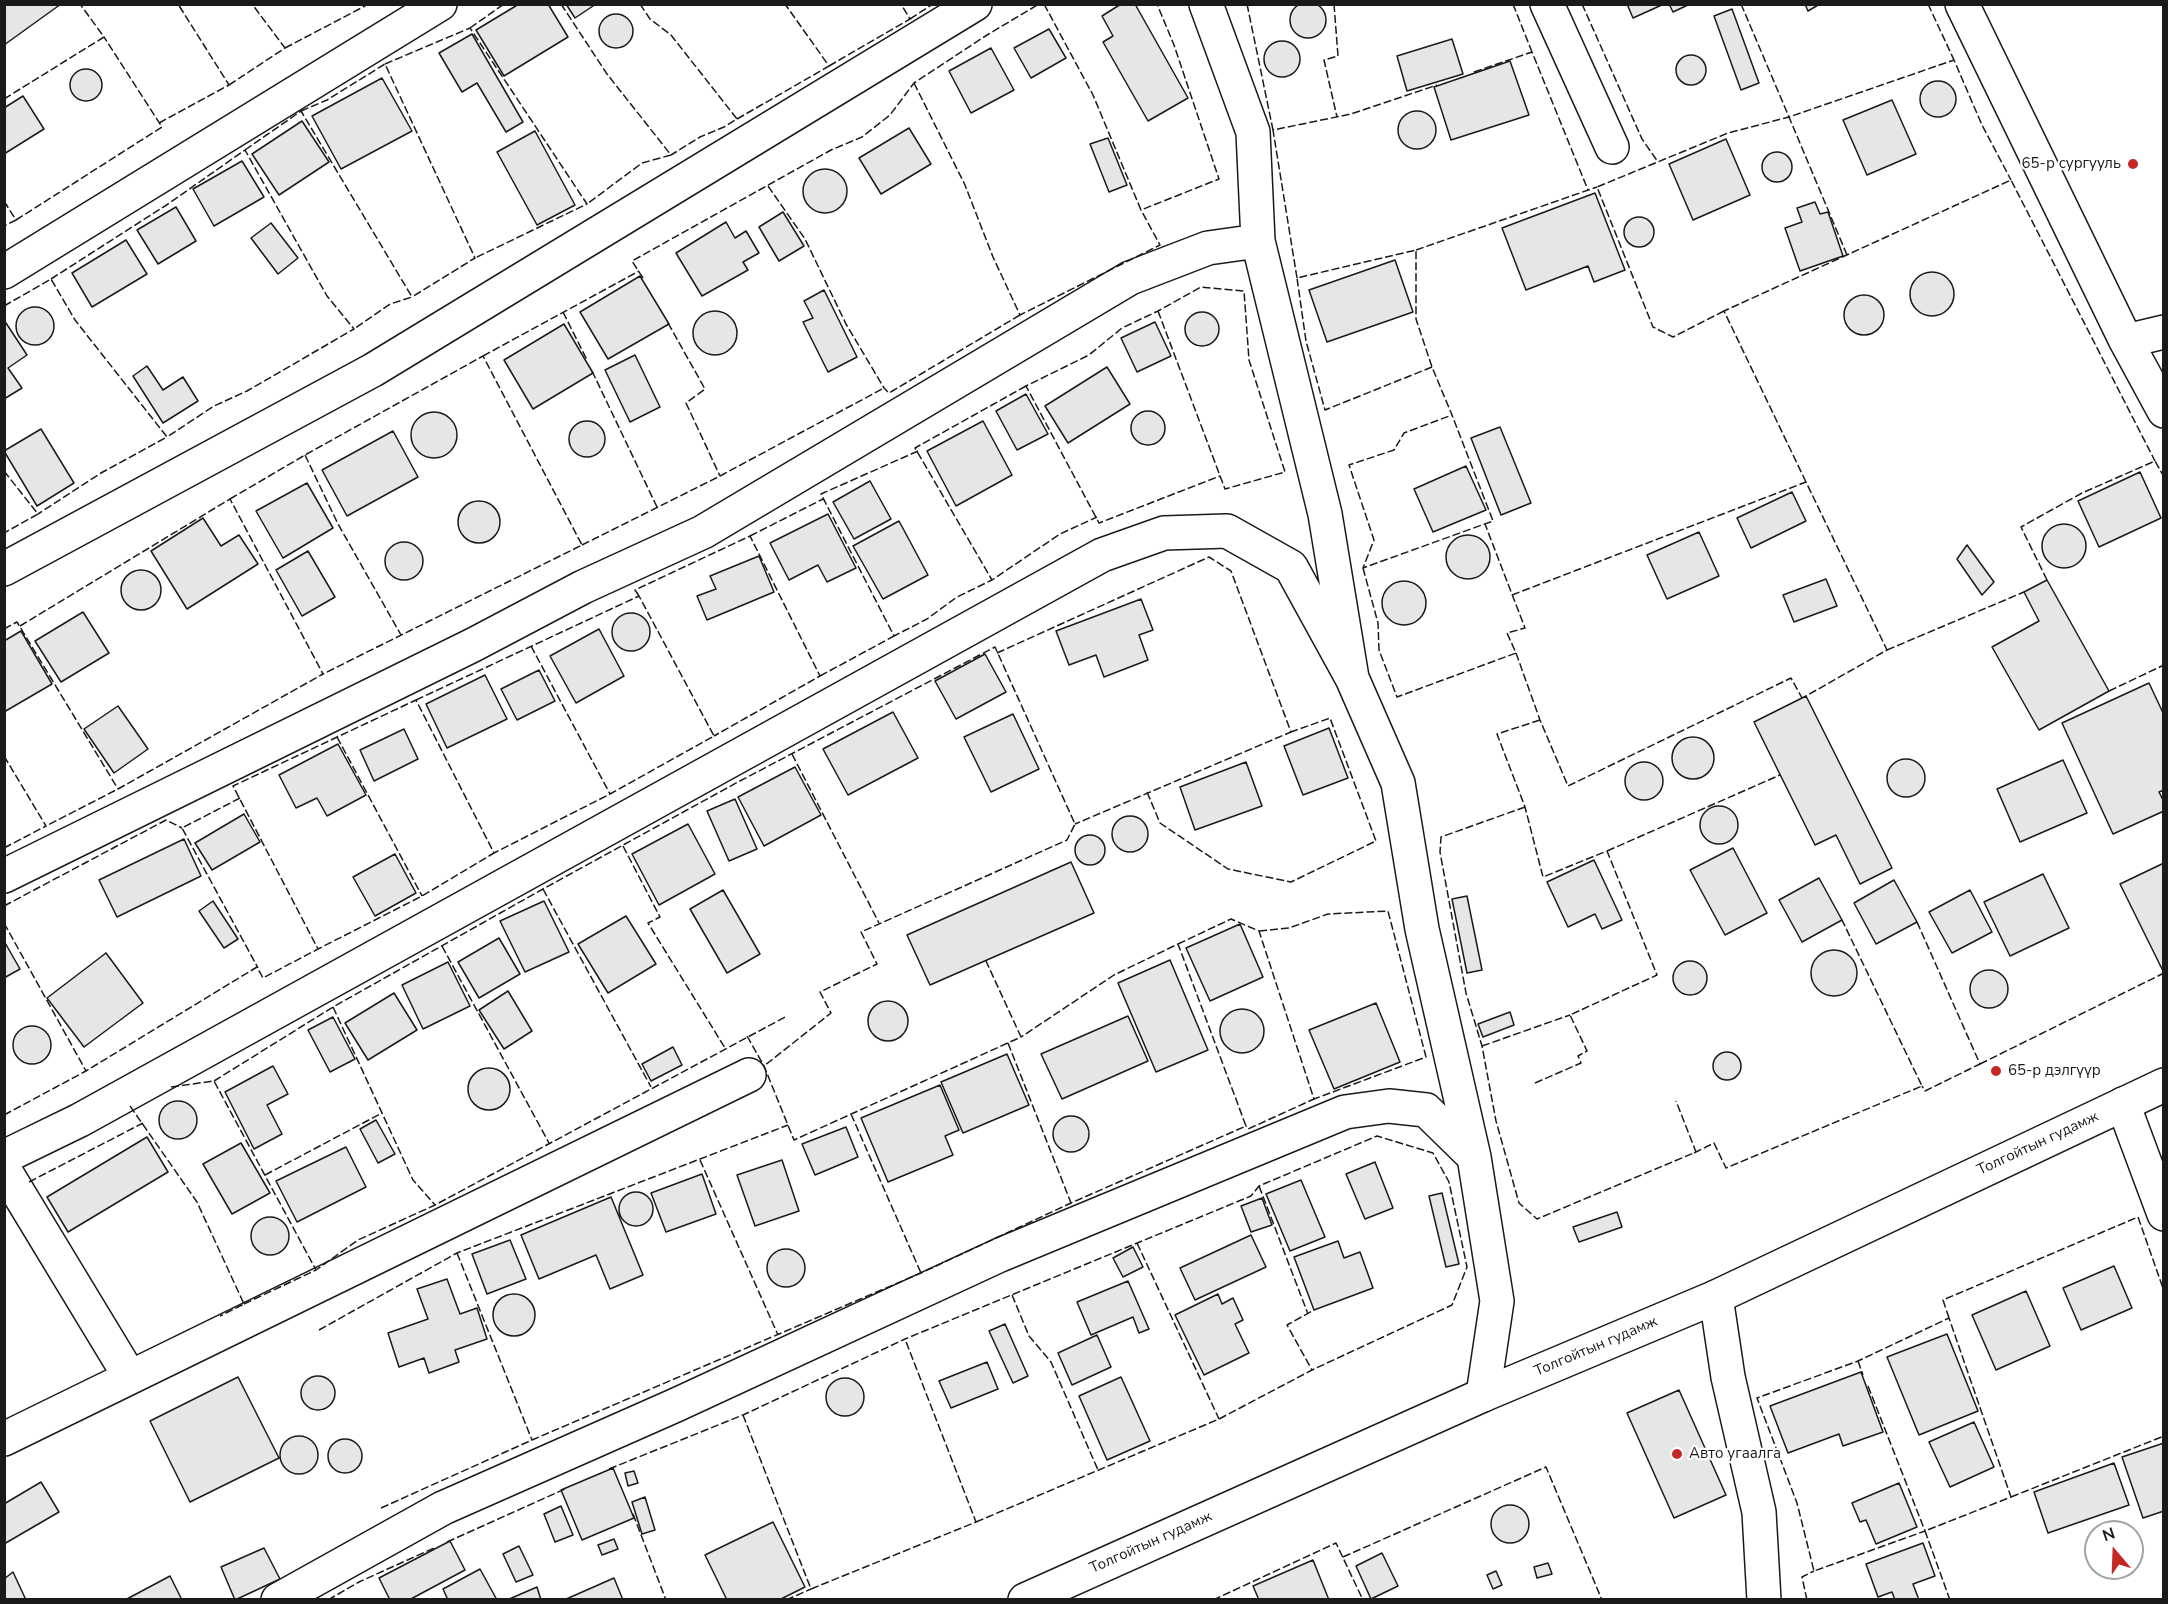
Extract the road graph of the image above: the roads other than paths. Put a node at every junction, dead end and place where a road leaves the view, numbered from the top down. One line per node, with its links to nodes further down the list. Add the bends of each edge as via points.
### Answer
1 (440, 4): 8 (street)
2 (975, 4): 12 (street, via 373,370)
3 (1206, 4): 7 (street, via 1252,132)
4 (1547, 4): 6 (street)
5 (1962, 4): 10 (street)
6 (1612, 147)
7 (1258, 241): 13 (street, via 1325,514); 14 (street, via 1208,248 1130,278 703,532 583,587)
8 (4, 272)
9 (2163, 332): 10 (street)
10 (2126, 341): 11 (street)
11 (2163, 411)
12 (4, 570)
13 (1352, 678): 18 (street, via 1291,567 1227,531 1164,533 1102,555 90,1114); 19 (street, via 1398,783 1422,929)
14 (4, 876)
15 (750, 1075): 23 (street)
16 (2163, 1085): 17 (street, Толгойтын гудамж)
17 (2123, 1104): 21 (street); 22 (street, Толгойтын гудамж)
18 (4, 1157)
19 (1474, 1157): 24 (street, via 1497,1301); 26 (street, via 1426,1110 1389,1106 1345,1112 1000,1255 443,1508)
20 (4, 1169): 23 (street)
21 (2163, 1214)
22 (1716, 1297): 24 (street, Толгойтын гудамж); 28 (street, via 1728,1377 1759,1512)
23 (130, 1377): 25 (street)
24 (1483, 1395): 27 (street, Толгойтын гудамж)
25 (4, 1439)
26 (278, 1599)
27 (1024, 1599)
28 (1764, 1599)

